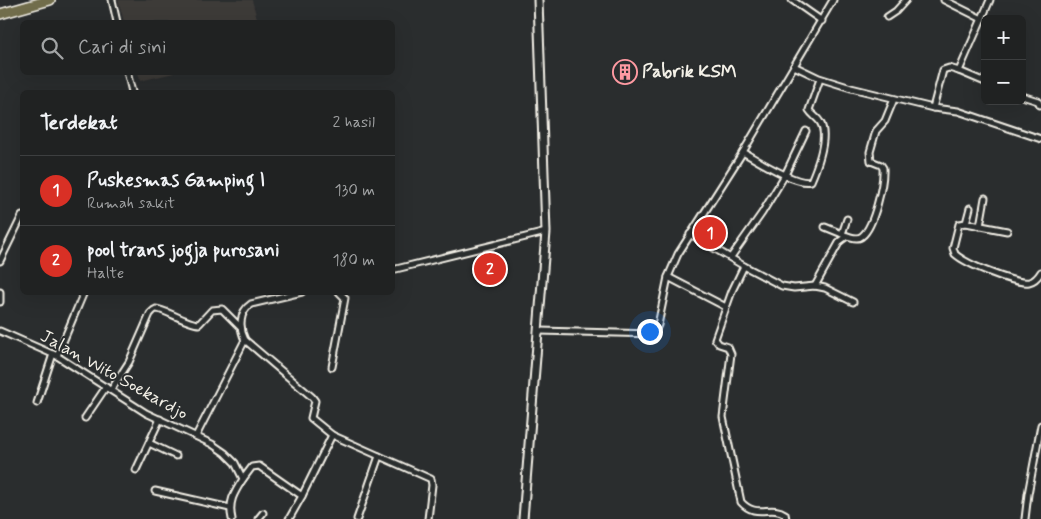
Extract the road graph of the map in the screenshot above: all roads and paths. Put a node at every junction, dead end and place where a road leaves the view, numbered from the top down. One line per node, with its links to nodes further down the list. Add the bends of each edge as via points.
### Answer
1 (32, 0): 10 (highway)
2 (50, 0): 11 (highway)
3 (112, 0): 15 (street)
4 (538, 0): 40 (street)
5 (792, 0): 16 (street)
6 (833, 0): 16 (street)
7 (906, 0): 13 (street)
8 (944, 0): 14 (street)
9 (990, 0): 12 (street)
10 (0, 9)
11 (0, 14)
12 (984, 15)
13 (887, 17)
14 (981, 18)
15 (117, 20)
16 (822, 21): 18 (street)
17 (981, 21): 19 (street)
18 (794, 66): 21 (street); 30 (street)
19 (959, 72): 22 (street); 27 (street, via 949,68 943,70)
20 (129, 75): 23 (street)
21 (820, 79): 25 (street); 31 (street, via 809,108 823,129 822,148 812,181 807,183)
22 (981, 80)
23 (132, 90)
24 (1026, 97): 26 (street, via 1038,101)
25 (894, 99): 27 (street); 42 (street, via 876,131 870,152 871,161 883,168 874,217 863,236)
26 (1040, 105)
27 (933, 108): 29 (street, via 978,116)
28 (806, 131): 31 (street)
29 (1041, 139)
30 (743, 152): 31 (street); 41 (street)
31 (785, 174): 43 (street)
32 (985, 198): 37 (street)
33 (970, 208): 36 (street)
34 (848, 219): 42 (street)
35 (20, 220): 44 (street)
36 (966, 223): 37 (street); 47 (street, via 959,224 953,248 959,258 1021,282 1030,282)
37 (980, 226): 39 (street)
38 (825, 227): 42 (street)
39 (1007, 231)
40 (546, 232): 46 (street); 58 (street)
41 (690, 234): 43 (street); 48 (street)
42 (844, 235): 49 (street)
43 (731, 257): 45 (street)
44 (0, 261)
45 (744, 266): 49 (street, via 787,288); 56 (street)
46 (395, 269)
47 (1041, 272)
48 (668, 276): 56 (street); 58 (street, via 654,334)
49 (815, 286): 55 (street)
50 (0, 292): 54 (street)
51 (83, 295): 61 (street)
52 (289, 295): 57 (street, via 250,304 243,312)
53 (342, 295): 62 (street, via 345,298)
54 (0, 302)
55 (853, 302)
56 (726, 307): 85 (street, via 715,339 728,347 731,354 723,417 741,502 753,511 781,511)
57 (242, 328): 60 (street); 63 (street, via 222,309 212,310 199,324 154,310 129,362)
58 (540, 331): 84 (street)
59 (0, 332): 61 (street, Jalan Wito Soekardjo)
60 (245, 340): 68 (street, via 312,397 311,418); 69 (street)
61 (55, 355): 63 (street, Jalan Wito Soekardjo); 64 (street)
62 (332, 367)
63 (109, 389): 65 (street); 66 (street, Jalan Wito Soekardjo)
64 (36, 402)
65 (85, 418)
66 (160, 420): 69 (street, Jalan Wito Soekardjo); 70 (street)
67 (1041, 425): 86 (street)
68 (332, 435): 72 (street); 76 (street)
69 (196, 436): 74 (street, Jalan Wito Soekardjo, via 225,453 235,463)
70 (149, 443): 71 (street); 73 (street)
71 (176, 456)
72 (379, 456): 82 (street); 83 (street, via 431,479)
73 (136, 470)
74 (243, 479): 76 (street, via 252,467 259,466); 77 (street, via 232,496)
75 (155, 491): 77 (street)
76 (302, 496): 81 (street)
77 (230, 508): 79 (street)
78 (263, 513): 80 (street)
79 (232, 519)
80 (258, 519)
81 (289, 519)
82 (357, 519)
83 (428, 519)
84 (524, 519)
85 (786, 519)
86 (1025, 519)

